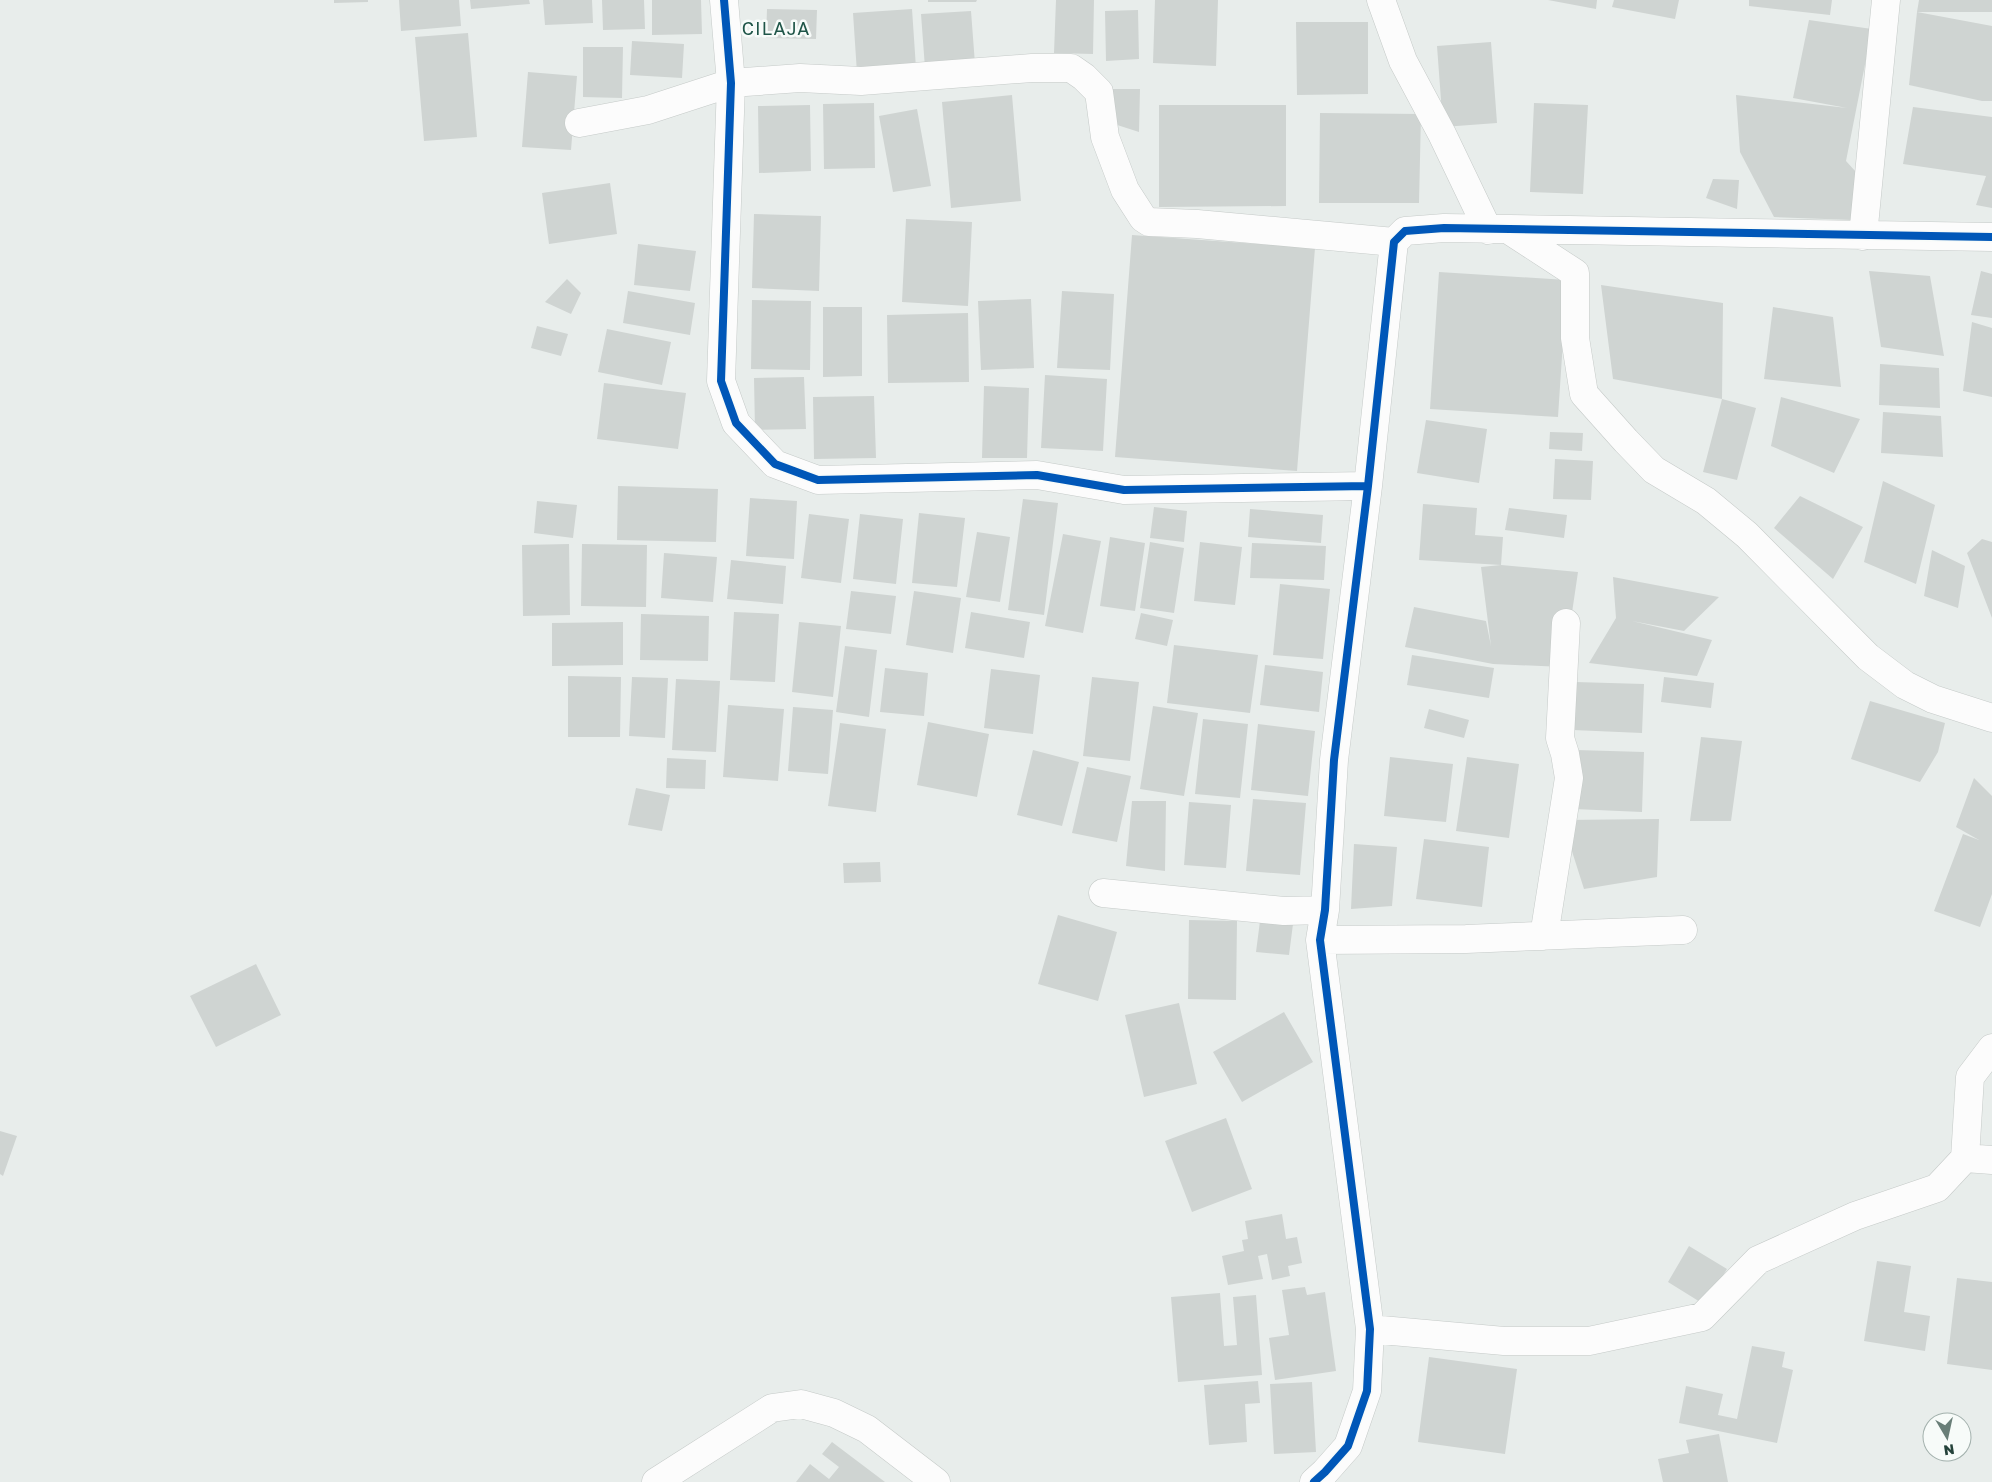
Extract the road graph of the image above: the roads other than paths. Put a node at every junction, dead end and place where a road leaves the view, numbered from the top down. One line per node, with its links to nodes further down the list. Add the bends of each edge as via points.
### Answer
1 (724, 0): 4 (street)
2 (1381, 0): 6 (street, via 1403,61)
3 (1886, 0): 7 (street)
4 (731, 84): 5 (street, via 648,110); 9 (street, via 800,78 861,81 1071,68 1099,92 1105,137 1125,190 1149,222); 10 (street, via 721,381 736,423 775,464 818,480 1037,475 1124,490)
5 (579, 123)
6 (1498, 230): 7 (street); 9 (street, via 1444,228 1405,231); 12 (street, via 1575,273 1575,338 1584,394 1654,470 1706,501 1747,535 1868,657 1934,699)
7 (1863, 236): 8 (street)
8 (1992, 237)
9 (1394, 242): 10 (street)
10 (1368, 486): 14 (street, via 1334,760)
11 (1566, 623): 16 (street, via 1560,738 1569,778)
12 (1992, 718)
13 (1103, 893): 14 (street, via 1284,910)
14 (1325, 910): 17 (street)
15 (1683, 930): 16 (street)
16 (1544, 936): 17 (street)
17 (1320, 940): 21 (street)
18 (1992, 1048): 19 (street, via 1970,1077)
19 (1965, 1158): 20 (street); 21 (street, via 1937,1188 1855,1216 1758,1260 1702,1317 1589,1341 1504,1341)
20 (1992, 1160)
21 (1370, 1329): 24 (street, via 1367,1391 1348,1446)
22 (656, 1482): 23 (street, via 772,1408 801,1404 834,1413 868,1429)
23 (936, 1482)
24 (1314, 1482)

